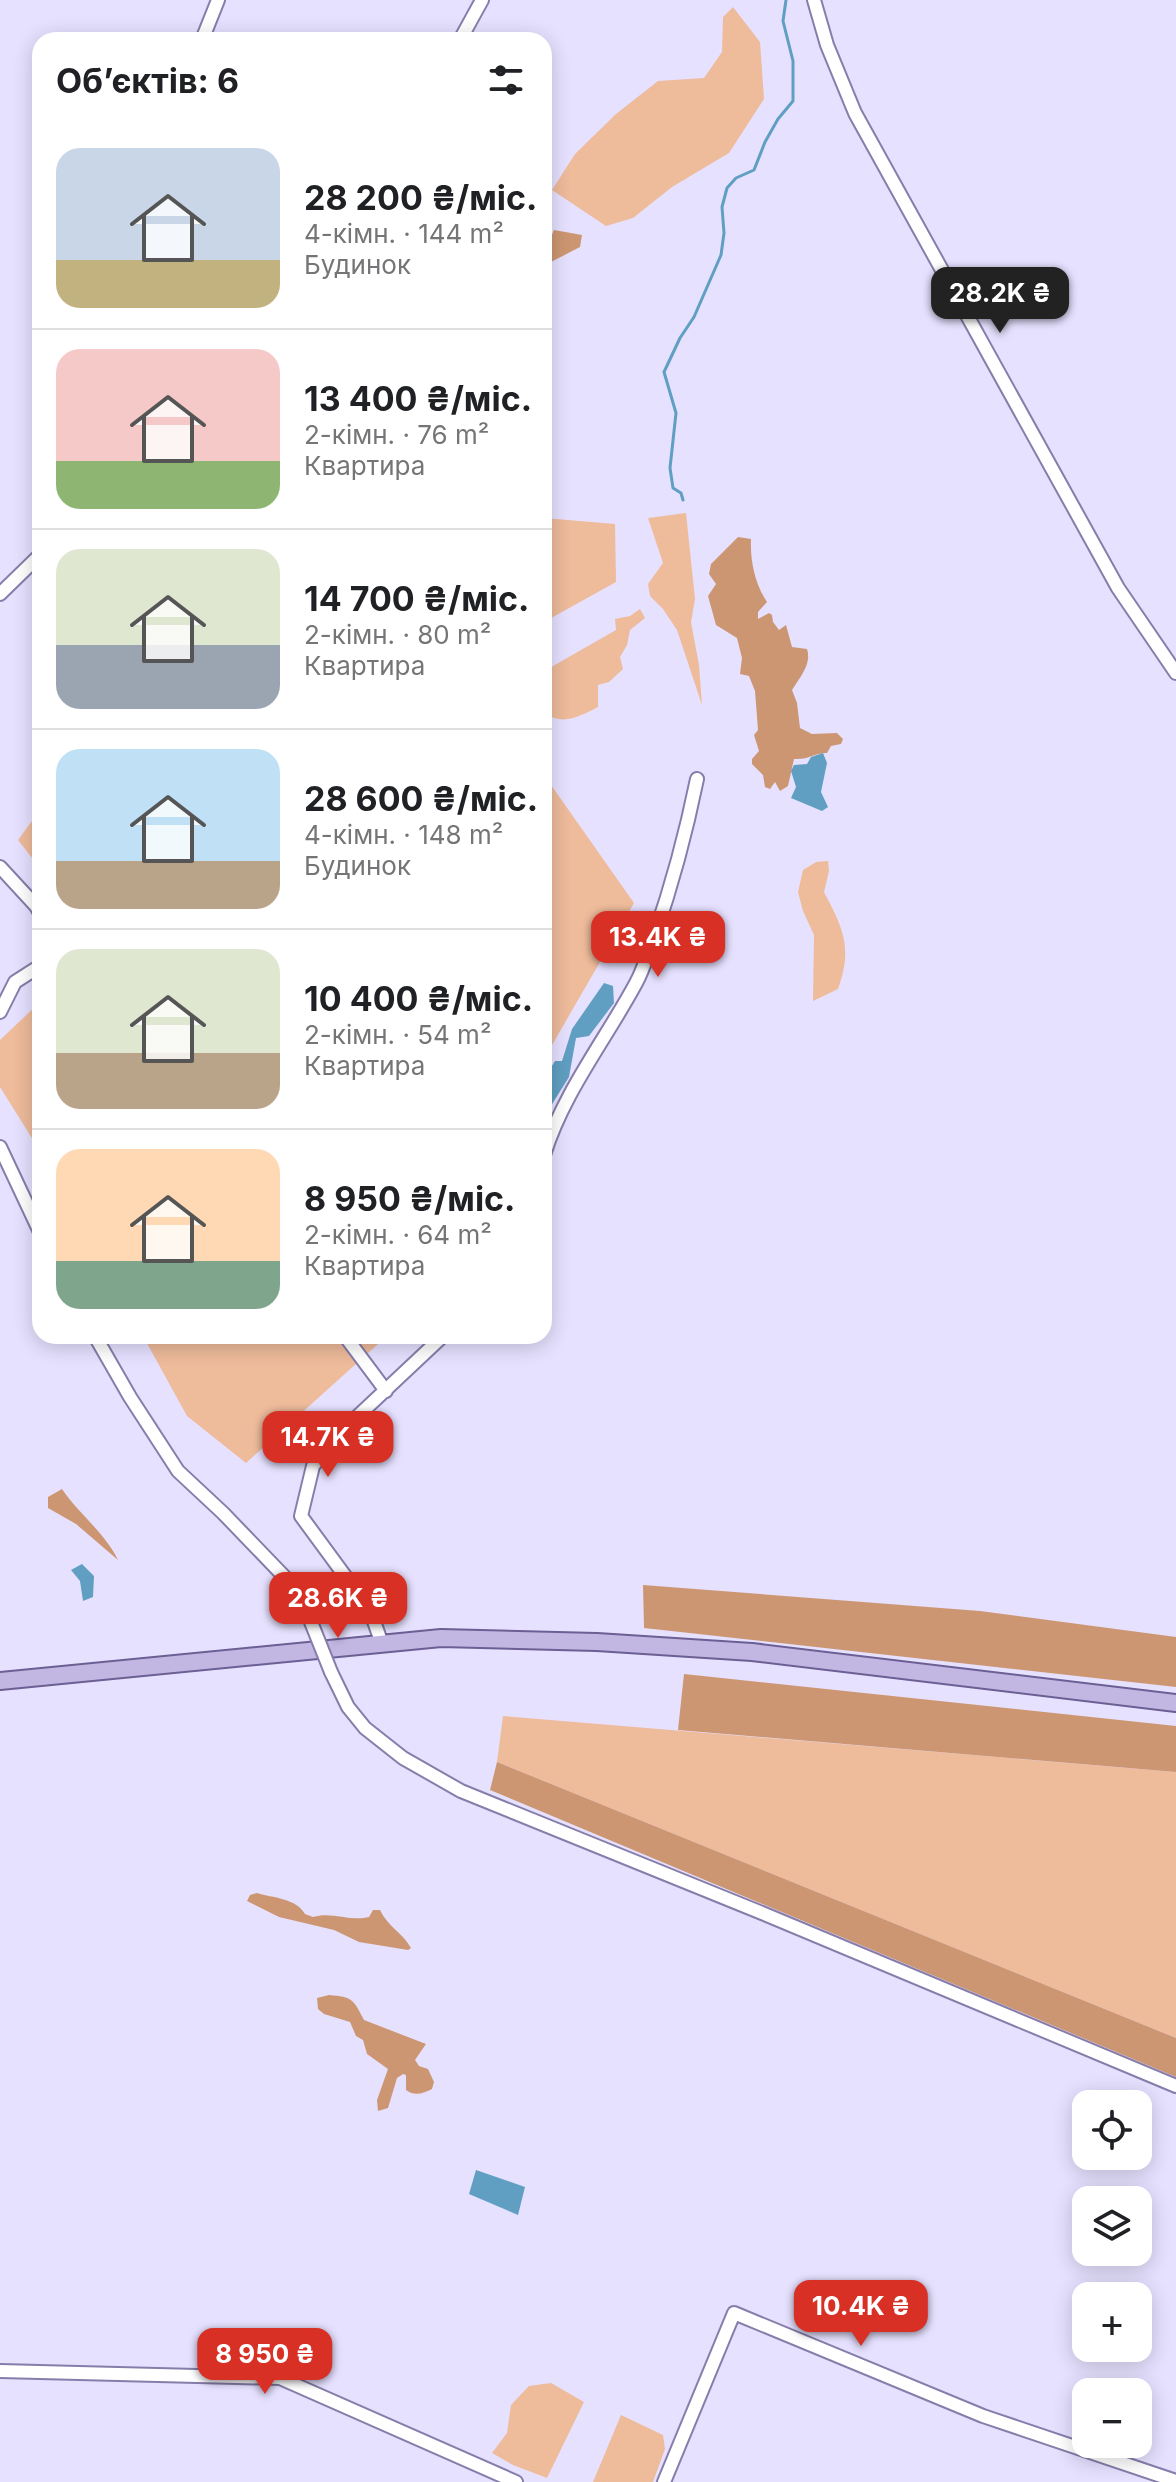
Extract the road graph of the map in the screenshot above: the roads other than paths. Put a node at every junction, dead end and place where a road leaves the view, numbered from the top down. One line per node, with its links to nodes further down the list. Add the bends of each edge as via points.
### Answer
1 (218, 0): 4 (street)
2 (482, 0): 5 (street)
3 (814, 0): 8 (street, via 855,113 1118,588)
4 (205, 32)
5 (464, 32)
6 (32, 563): 7 (street)
7 (0, 594)
8 (1176, 673)
9 (697, 779): 14 (street, via 685,838 638,980)
10 (0, 867): 11 (street)
11 (32, 904)
12 (32, 971): 13 (street, via 15,982)
13 (0, 1012)
14 (552, 1131)
15 (0, 1147): 16 (street)
16 (32, 1215)
17 (100, 1344): 24 (street, bridge, via 178,1471 302,1595 348,1707 403,1758 461,1791)
18 (351, 1344): 20 (street)
19 (435, 1344): 20 (street)
20 (386, 1391): 21 (street, via 313,1466 301,1516 370,1610)
21 (382, 1644): 22 (main road); 23 (main road, via 441,1638 752,1652)
22 (0, 1681)
23 (1176, 1703)
24 (1176, 2086)
25 (0, 2371): 27 (street, via 280,2378)
26 (1176, 2481): 28 (street, via 983,2416 734,2313)
27 (516, 2482)
28 (664, 2482)

